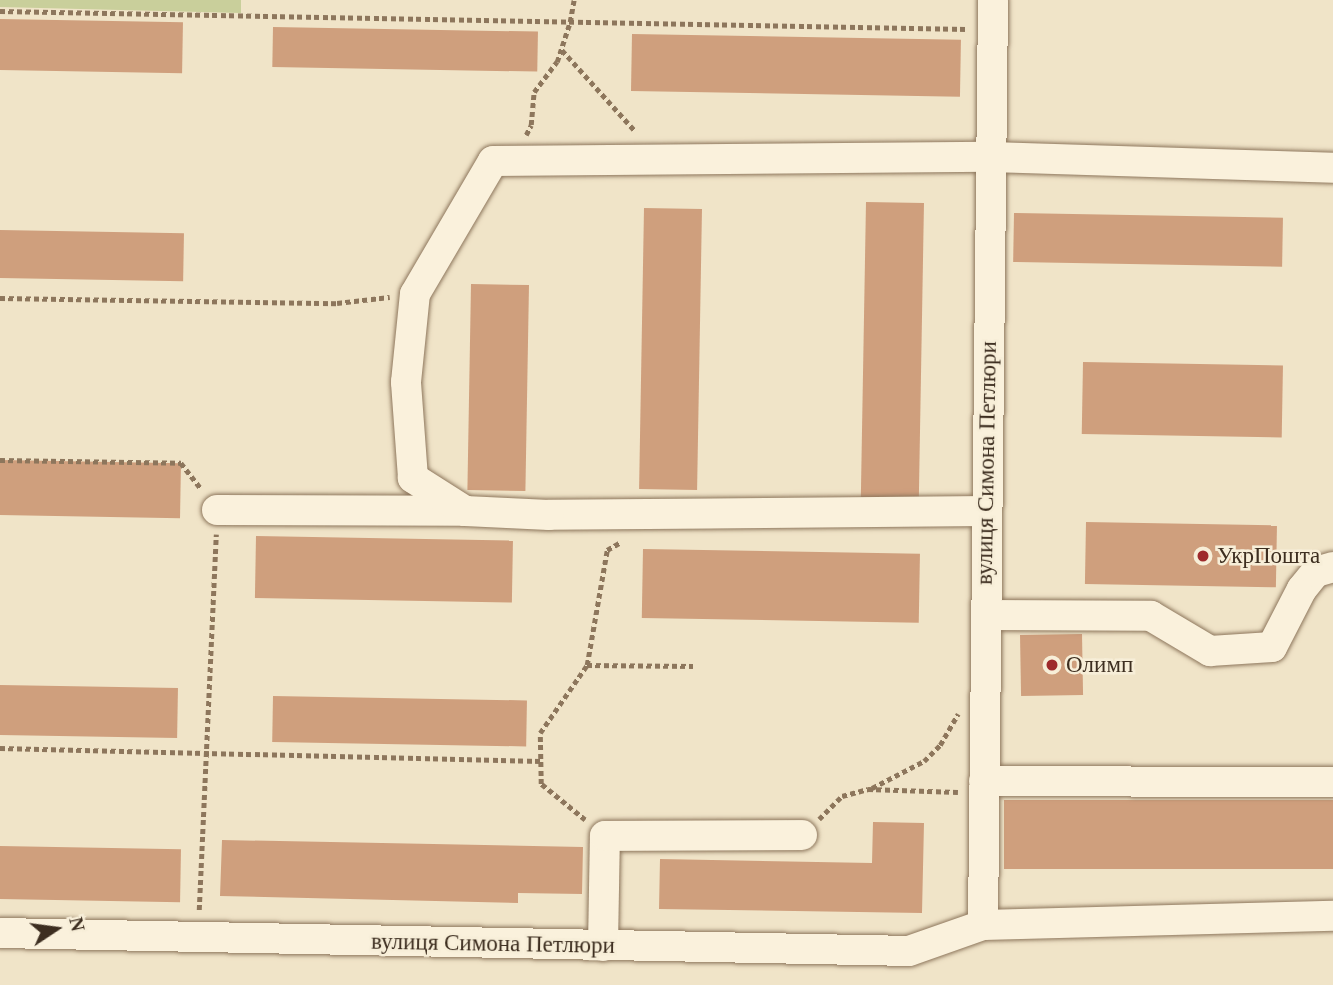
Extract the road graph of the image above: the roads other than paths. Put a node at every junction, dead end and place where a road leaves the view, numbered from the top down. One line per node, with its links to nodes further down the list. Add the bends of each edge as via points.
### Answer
1 (993, 0): 2 (street, вулиця Симона Петлюри)
2 (991, 157): 3 (street); 5 (street, via 493,161 415,294 406,382 413,478); 6 (street, вулиця Симона Петлюри)
3 (1333, 168)
4 (217, 510): 5 (street)
5 (465, 511): 6 (street, via 549,515)
6 (987, 511): 8 (street, вулиця Симона Петлюри)
7 (1333, 568): 8 (street, via 1316,572 1302,589 1272,647 1210,651 1151,616)
8 (986, 615): 10 (street, вулиця Симона Петлюри)
9 (1333, 782): 10 (street)
10 (984, 788): 13 (street, вулиця Симона Петлюри)
11 (802, 835): 15 (street, via 605,836)
12 (1333, 916): 13 (street, вулиця Симона Петлюри)
13 (983, 925): 15 (street, вулиця Симона Петлюри, via 909,951)
14 (0, 933): 15 (street, вулиця Симона Петлюри)
15 (603, 946)

